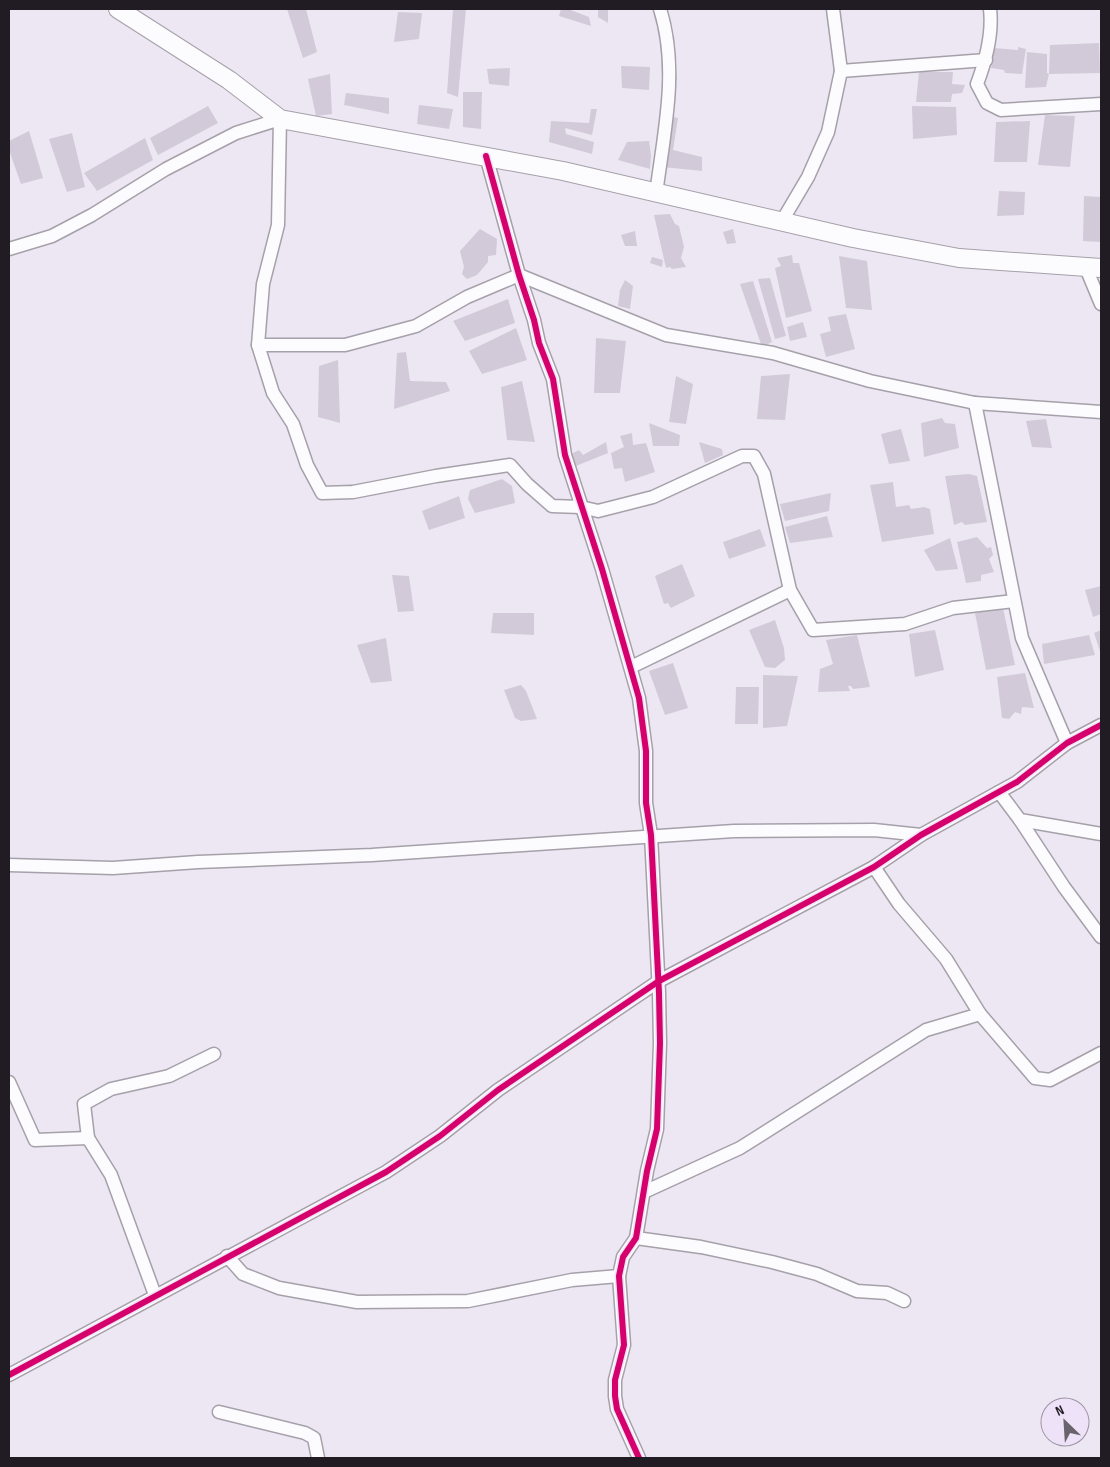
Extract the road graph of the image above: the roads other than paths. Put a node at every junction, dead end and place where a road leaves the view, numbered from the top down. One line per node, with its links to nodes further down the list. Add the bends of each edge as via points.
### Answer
1 (118, 9): 8 (main road, via 229,80)
2 (660, 9): 10 (street, via 667,30 671,78)
3 (833, 9): 6 (street)
4 (990, 9): 5 (street)
5 (986, 60): 6 (street); 7 (street, via 977,84 987,103 1000,110)
6 (841, 71): 11 (street, via 828,132 808,177)
7 (1101, 104)
8 (280, 119): 9 (main road); 12 (street, via 236,133 166,169 52,236); 16 (street, via 278,225 263,284)
9 (486, 156): 10 (main road); 14 (street)
10 (656, 194): 11 (main road)
11 (782, 221): 13 (main road, via 959,258)
12 (9, 249)
13 (1094, 268): 15 (street)
14 (519, 275): 16 (street, via 467,297 416,326 345,345); 17 (street, via 666,335 773,353 870,381); 19 (street, via 553,378 565,455)
15 (1101, 304)
16 (258, 346): 19 (street, via 273,393 293,424 307,465 322,493 353,492 510,465 552,506)
17 (976, 403): 18 (street); 21 (street)
18 (1101, 412)
19 (582, 507): 20 (street, via 598,511 653,497 742,456 754,456 764,474); 22 (street)
20 (790, 590): 21 (street, via 813,630 905,624 953,608); 22 (street)
21 (1014, 601): 24 (street, via 1022,638)
22 (631, 667): 28 (street, via 646,750 646,803)
23 (1101, 725): 24 (street)
24 (1067, 743): 25 (street)
25 (999, 792): 26 (street); 29 (street)
26 (1020, 820): 27 (street); 32 (street, via 1064,888)
27 (1101, 834)
28 (651, 835): 29 (street, via 874,830); 30 (street, via 372,855 113,868); 33 (street)
29 (921, 835): 31 (street)
30 (9, 865)
31 (874, 867): 33 (street); 34 (street, via 899,904 946,958)
32 (1101, 937)
33 (659, 981): 39 (street, via 657,1129); 41 (street, via 498,1090 440,1136 386,1172)
34 (980, 1014): 35 (street, via 1034,1078 1050,1080); 39 (street, via 926,1030 740,1148)
35 (1101, 1053)
36 (214, 1054): 38 (street, via 169,1076 111,1090 84,1104)
37 (9, 1082): 38 (street, via 35,1140)
38 (88, 1138): 43 (street, via 112,1175)
39 (644, 1192): 40 (street)
40 (636, 1238): 42 (street, via 623,1257); 44 (street, via 772,1262 817,1274 857,1291 887,1293)
41 (227, 1256): 42 (street, via 243,1274 280,1288 357,1302 468,1301 572,1280); 43 (street)
42 (619, 1276): 48 (street, via 624,1344 614,1396)
43 (155, 1295): 45 (street)
44 (904, 1301)
45 (9, 1374)
46 (219, 1412): 47 (street, via 305,1433 314,1438)
47 (318, 1458)
48 (639, 1458)

